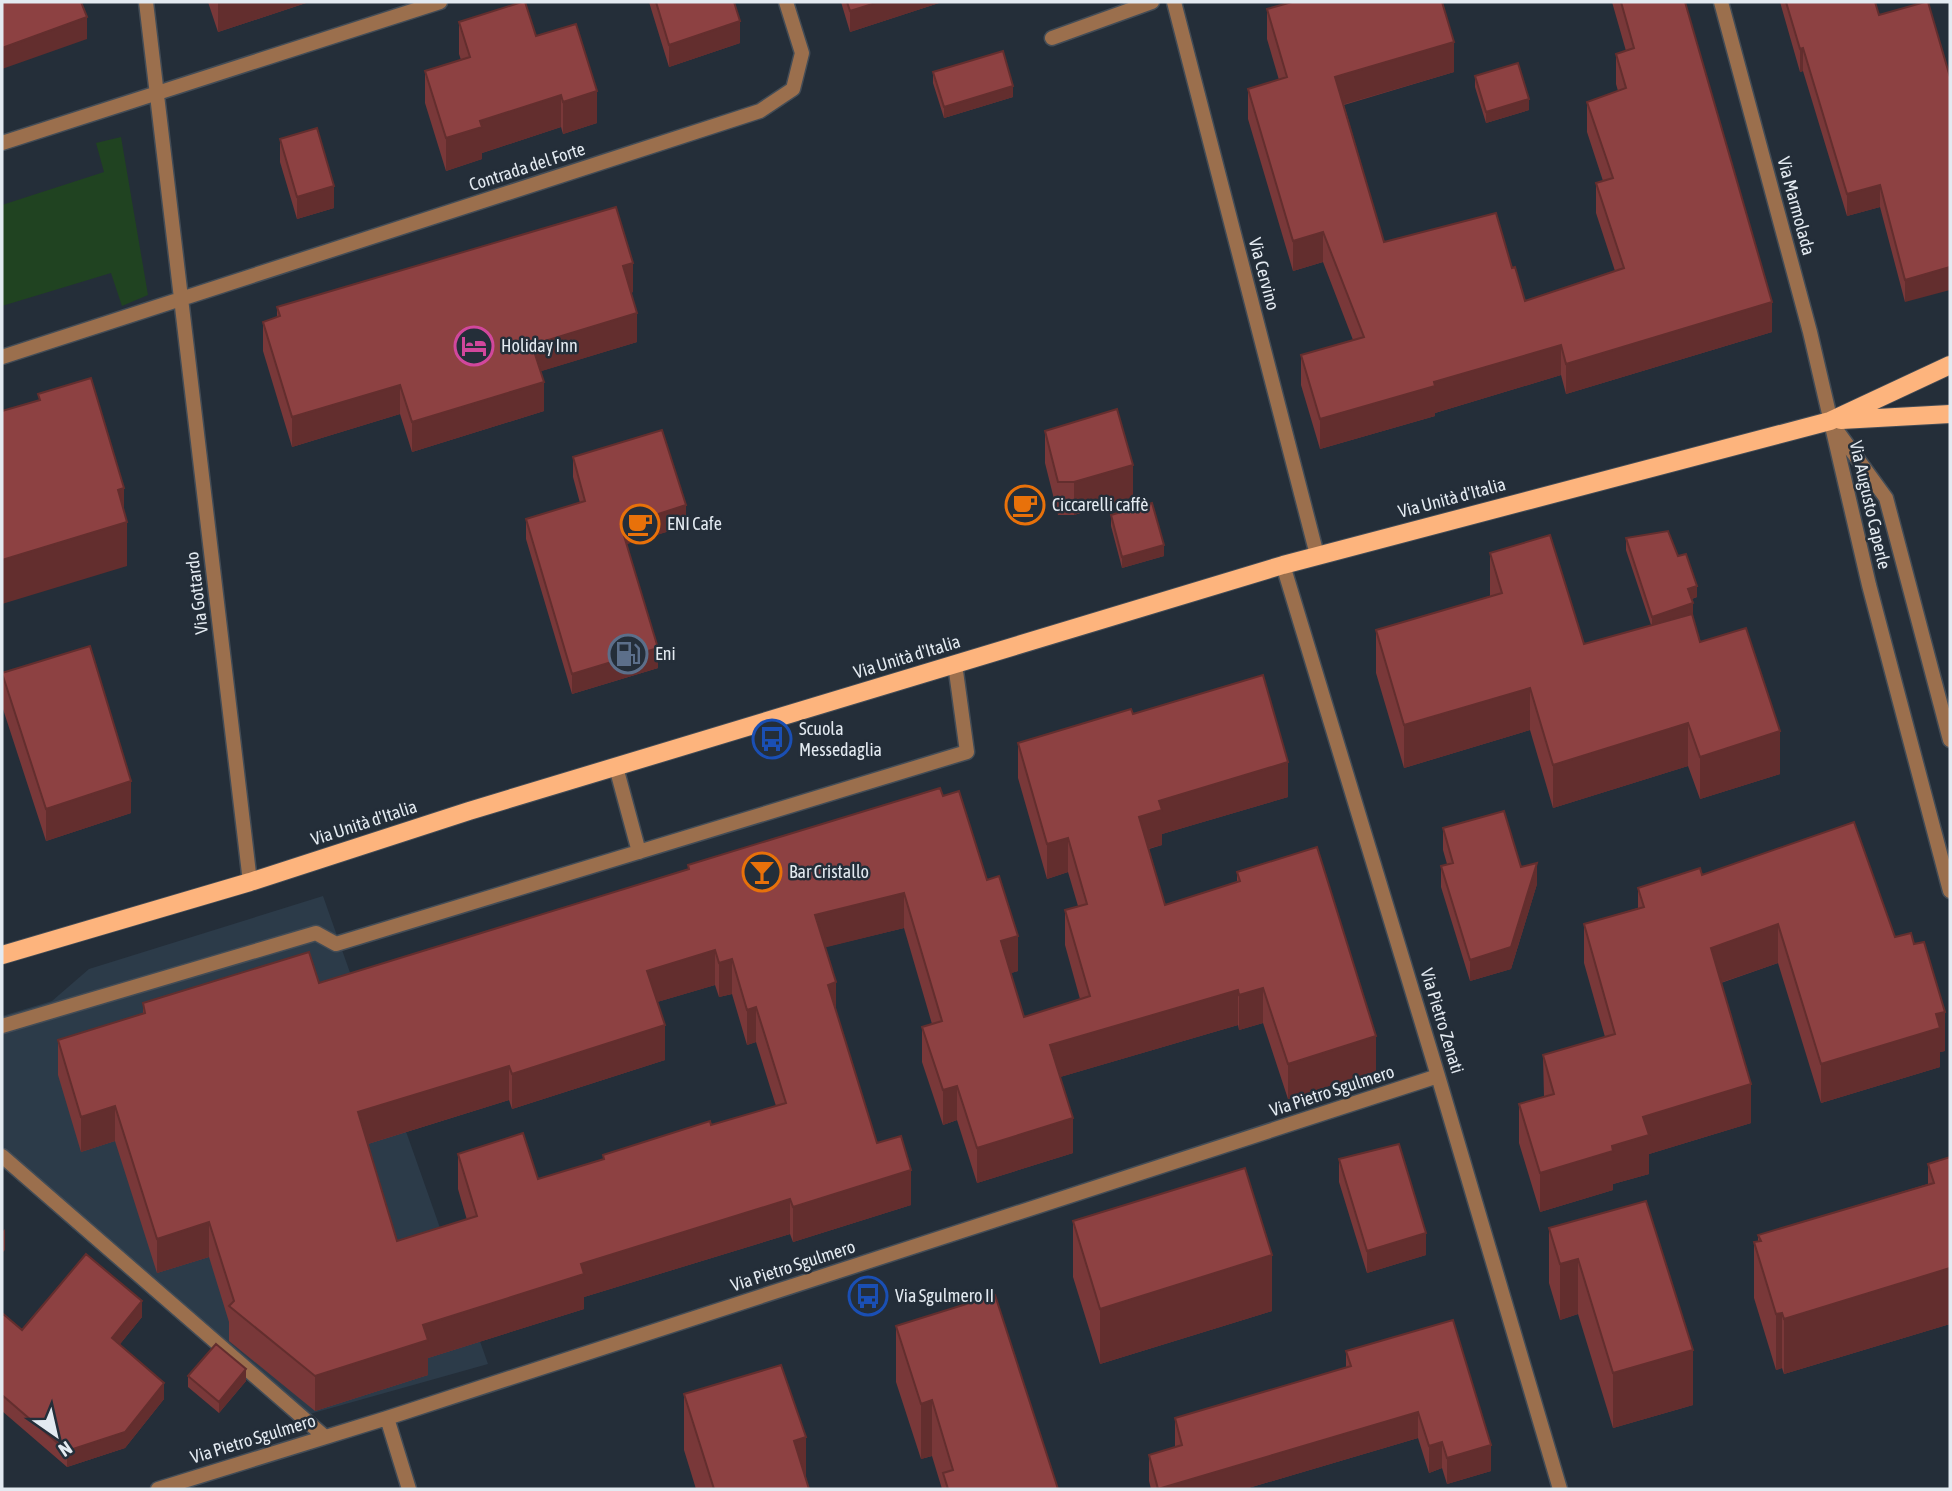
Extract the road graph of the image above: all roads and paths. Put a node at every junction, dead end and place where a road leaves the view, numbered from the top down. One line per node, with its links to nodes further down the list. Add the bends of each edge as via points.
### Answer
1 (146, 2): 8 (street, Via Gottardo)
2 (440, 2): 8 (street)
3 (786, 2): 10 (street, Contrada del Forte, via 802,53 793,89 760,111)
4 (1152, 2): 7 (street)
5 (1174, 2): 15 (street, Via Cervino)
6 (1721, 2): 14 (street, Via Marmolada)
7 (1052, 38)
8 (157, 93): 9 (street); 10 (street, Via Gottardo)
9 (2, 143)
10 (182, 300): 11 (street); 21 (street, Via Gottardo)
11 (2, 357)
12 (1950, 365): 14 (main road, Via Unità d'Italia)
13 (1950, 414): 14 (main road, Via Unità d'Italia)
14 (1830, 421): 15 (main road, Via Unità d'Italia); 18 (street, Via Augusto Caperle, via 1886,498); 22 (street, Via Augusto Caperle)
15 (1317, 555): 16 (main road, Via Unità d'Italia)
16 (1283, 565): 17 (main road, Via Unità d'Italia); 25 (street, Via Pietro Zenati)
17 (955, 664): 19 (main road, Via Unità d'Italia); 20 (street, via 967,752)
18 (1950, 740)
19 (616, 766): 20 (street); 21 (main road, Via Unità d'Italia)
20 (639, 852): 24 (street, via 336,944 316,933)
21 (250, 882): 23 (main road, Via Unità d'Italia)
22 (1950, 891)
23 (2, 955)
24 (2, 1026)
25 (1438, 1076): 27 (street, Via Pietro Sgulmero); 31 (street, Via Pietro Zenati)
26 (2, 1156): 28 (street)
27 (387, 1418): 28 (street, Via Pietro Sgulmero); 30 (street)
28 (325, 1437): 29 (street, Via Pietro Sgulmero)
29 (158, 1489)
30 (409, 1489)
31 (1560, 1489)

